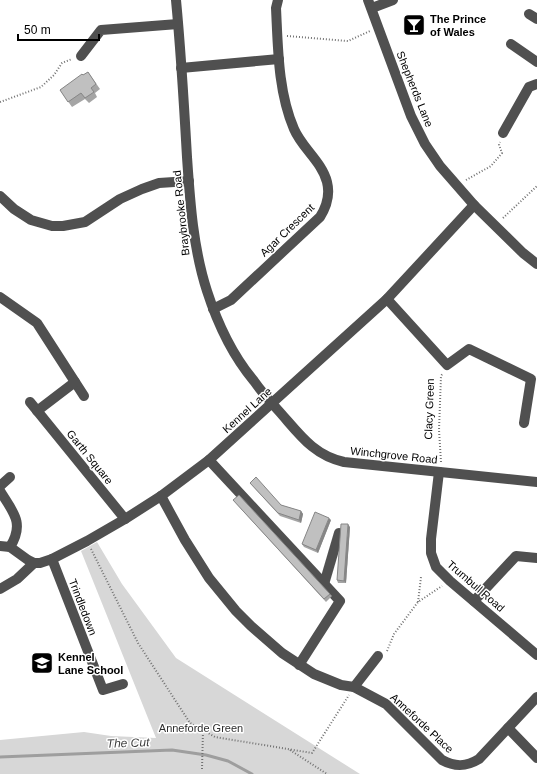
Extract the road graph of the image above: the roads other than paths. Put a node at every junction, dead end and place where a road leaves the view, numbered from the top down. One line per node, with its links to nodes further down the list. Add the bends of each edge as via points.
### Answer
1 (176, 0): 5 (street, Braybrooke Road)
2 (278, 0): 8 (street, Agar Crescent, via 276,8)
3 (393, 0): 4 (street)
4 (370, 4): 15 (street, Shepherds Lane, via 416,128 440,166)
5 (178, 24): 7 (street, via 101,30); 10 (street, Braybrooke Road)
6 (510, 44): 9 (street)
7 (81, 56)
8 (279, 59): 10 (street); 19 (street, Agar Crescent, via 285,99 294,129 324,174 328,188 327,203 320,216 242,290)
9 (537, 62)
10 (181, 68): 13 (street, Braybrooke Road)
11 (537, 84): 12 (street, via 529,87)
12 (503, 133)
13 (189, 182): 14 (street, via 159,183 120,200 85,222 63,226 52,226 31,220); 19 (street, Braybrooke Road, via 197,256)
14 (0, 196)
15 (474, 205): 16 (street, Shepherds Lane); 18 (street, Kennel Lane)
16 (537, 264)
17 (0, 297): 20 (street, via 37,323)
18 (387, 299): 23 (street, Kennel Lane); 25 (street, via 447,365 469,349 531,379)
19 (213, 309): 23 (street, Braybrooke Road, via 241,364)
20 (75, 382): 21 (street); 24 (street)
21 (84, 396)
22 (30, 402): 24 (street, Garth Square)
23 (272, 403): 26 (street, Kennel Lane); 27 (street, Winchgrove Road, via 305,441 327,457 344,462)
24 (37, 411): 33 (street, Garth Square)
25 (524, 423)
26 (209, 460): 32 (street, Kennel Lane); 39 (street)
27 (440, 472): 29 (street, Winchgrove Road); 41 (street, Trumbull Road, via 431,553 436,568)
28 (10, 477): 30 (street)
29 (537, 482)
30 (0, 486)
31 (0, 491): 35 (street, via 15,516 18,528 16,537)
32 (161, 496): 33 (street, Kennel Lane); 44 (street, Anneforde Place, via 196,560 223,595 251,626)
33 (125, 519): 37 (street, Kennel Lane)
34 (339, 533): 39 (street)
35 (5, 546): 38 (street)
36 (537, 558): 41 (street, via 516,556)
37 (52, 559): 38 (street, Kennel Lane); 45 (street, Trindledown, via 103,690)
38 (34, 563): 40 (street, via 17,580)
39 (324, 584): 44 (street, via 340,601)
40 (0, 589)
41 (474, 601): 42 (street, Trumbull Road)
42 (537, 655)
43 (378, 656): 46 (street)
44 (299, 665): 46 (street, Anneforde Place, via 328,681)
45 (123, 684)
46 (354, 687): 48 (street, Anneforde Place, via 386,704 442,760 454,765 467,764 478,759)
47 (537, 697): 48 (street, Anneforde Place)
48 (508, 728): 49 (street)
49 (537, 758)

